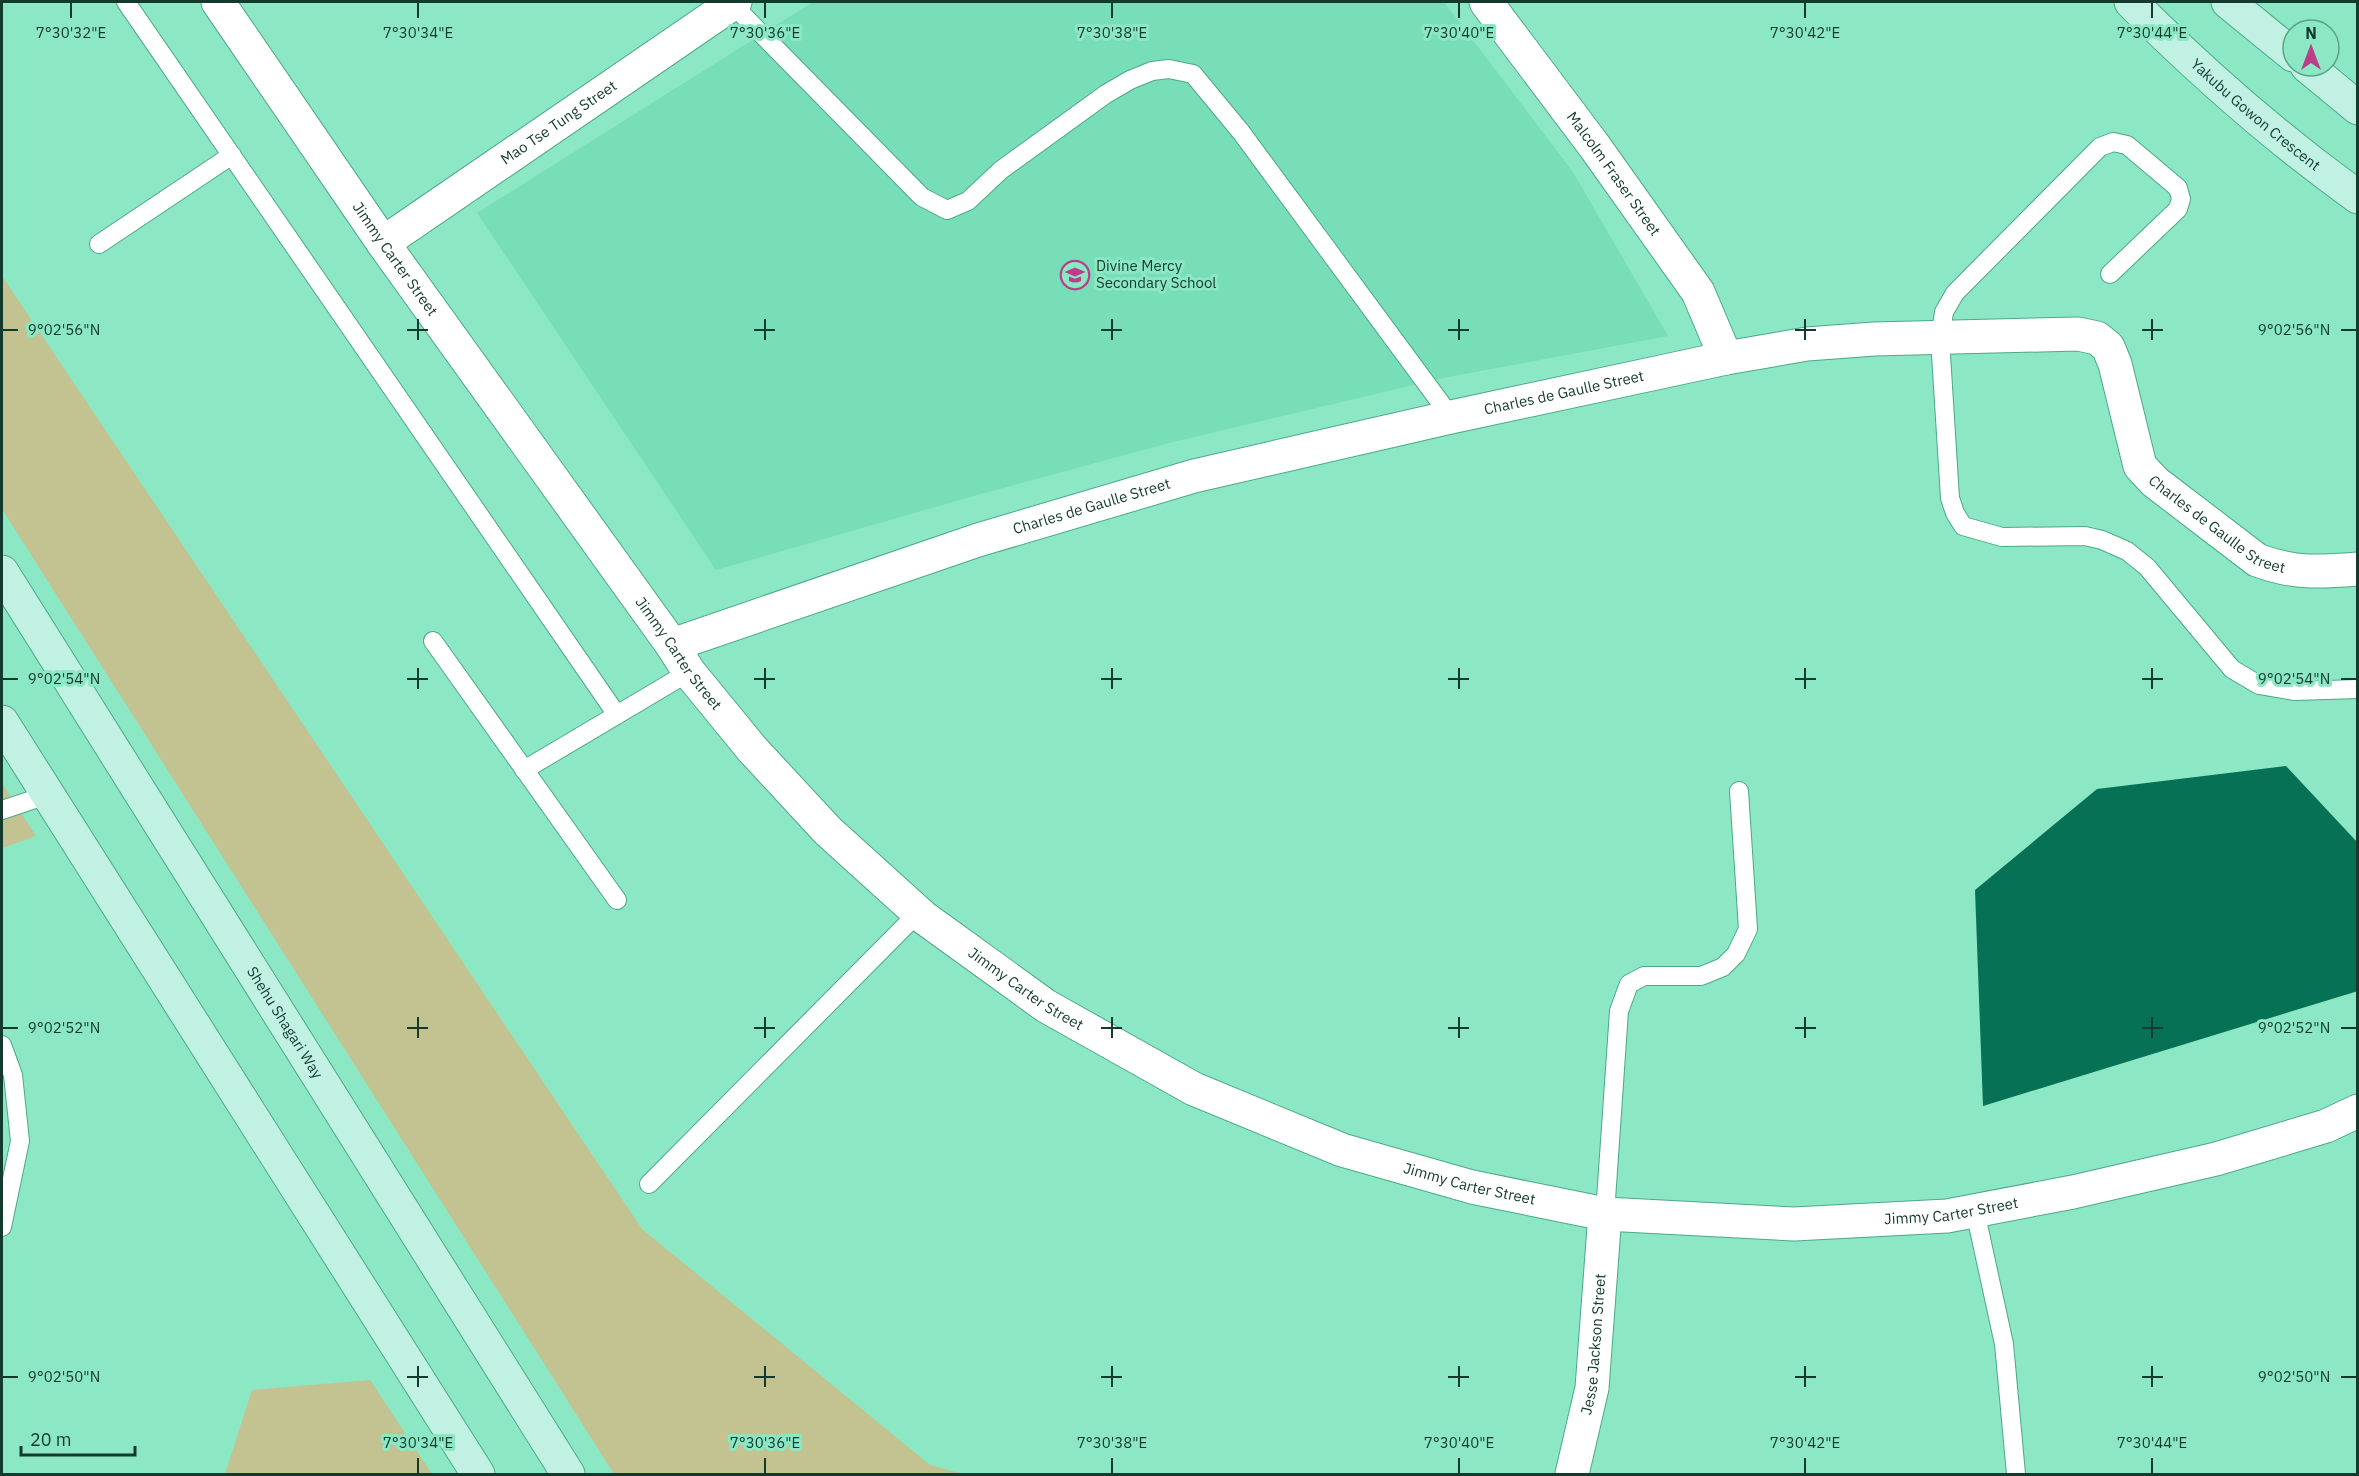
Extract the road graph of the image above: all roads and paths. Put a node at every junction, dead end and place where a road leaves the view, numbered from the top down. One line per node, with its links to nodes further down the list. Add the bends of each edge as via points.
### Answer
1 (126, 2): 10 (lane)
2 (218, 2): 12 (street, Jimmy Carter Street)
3 (1486, 2): 16 (street, Malcolm Fraser Street, via 1698,292)
4 (2131, 2): 11 (main road, Yakubu Gowon Crescent, via 2185,57)
5 (2228, 2): 7 (main road)
6 (734, 3): 12 (street, Mao Tse Tung Street); 17 (lane, via 922,197 947,210 968,201 1001,170 1130,80 1152,70 1193,74)
7 (2281, 45)
8 (2322, 78): 9 (main road)
9 (2358, 108)
10 (232, 155): 13 (lane); 23 (lane)
11 (2358, 197)
12 (383, 243): 21 (street, Jimmy Carter Street)
13 (99, 244)
14 (2110, 274): 15 (lane, via 2178,209 2181,199 2178,188 2127,145 2113,142 2100,147 1955,293 1944,312)
15 (1940, 339): 16 (street, Charles de Gaulle Street, via 1808,344); 18 (street, Charles de Gaulle Street, via 2078,334 2097,338 2108,347 2115,364 2140,466 2155,482 2257,560 2312,573); 22 (lane, via 1950,498 1963,526 2002,537 2085,536 2102,540 2127,551 2146,567 2232,669 2259,685 2295,691)
16 (1726, 358): 17 (street, Charles de Gaulle Street)
17 (1451, 417): 21 (street, Charles de Gaulle Street, via 1194,476 1012,530)
18 (2358, 569)
19 (2, 572): 38 (main road, Shehu Shagari Way)
20 (433, 641): 25 (lane)
21 (680, 659): 23 (lane); 30 (street, Jimmy Carter Street, via 752,749 828,831)
22 (2358, 689)
23 (617, 715): 25 (lane)
24 (2, 722): 27 (main road)
25 (524, 770): 29 (lane)
26 (1739, 791): 35 (lane, via 1748,929 1736,954 1723,968 1701,976 1644,976 1629,984 1619,1011)
27 (47, 795): 28 (lane); 37 (main road)
28 (2, 810)
29 (617, 900)
30 (918, 913): 33 (lane); 35 (street, Jimmy Carter Street, via 1046,1006 1194,1089 1342,1150 1472,1187)
31 (2, 1045): 36 (lane, via 13,1076 20,1141)
32 (2356, 1116): 34 (street, Jimmy Carter Street, via 2216,1159)
33 (649, 1184)
34 (1976, 1210): 35 (street, Jimmy Carter Street, via 1947,1216 1794,1224); 40 (lane, via 2004,1344)
35 (1605, 1214): 39 (street, Jesse Jackson Street, via 1592,1388)
36 (2, 1227)
37 (478, 1474)
38 (568, 1474)
39 (1572, 1474)
40 (2016, 1474)

